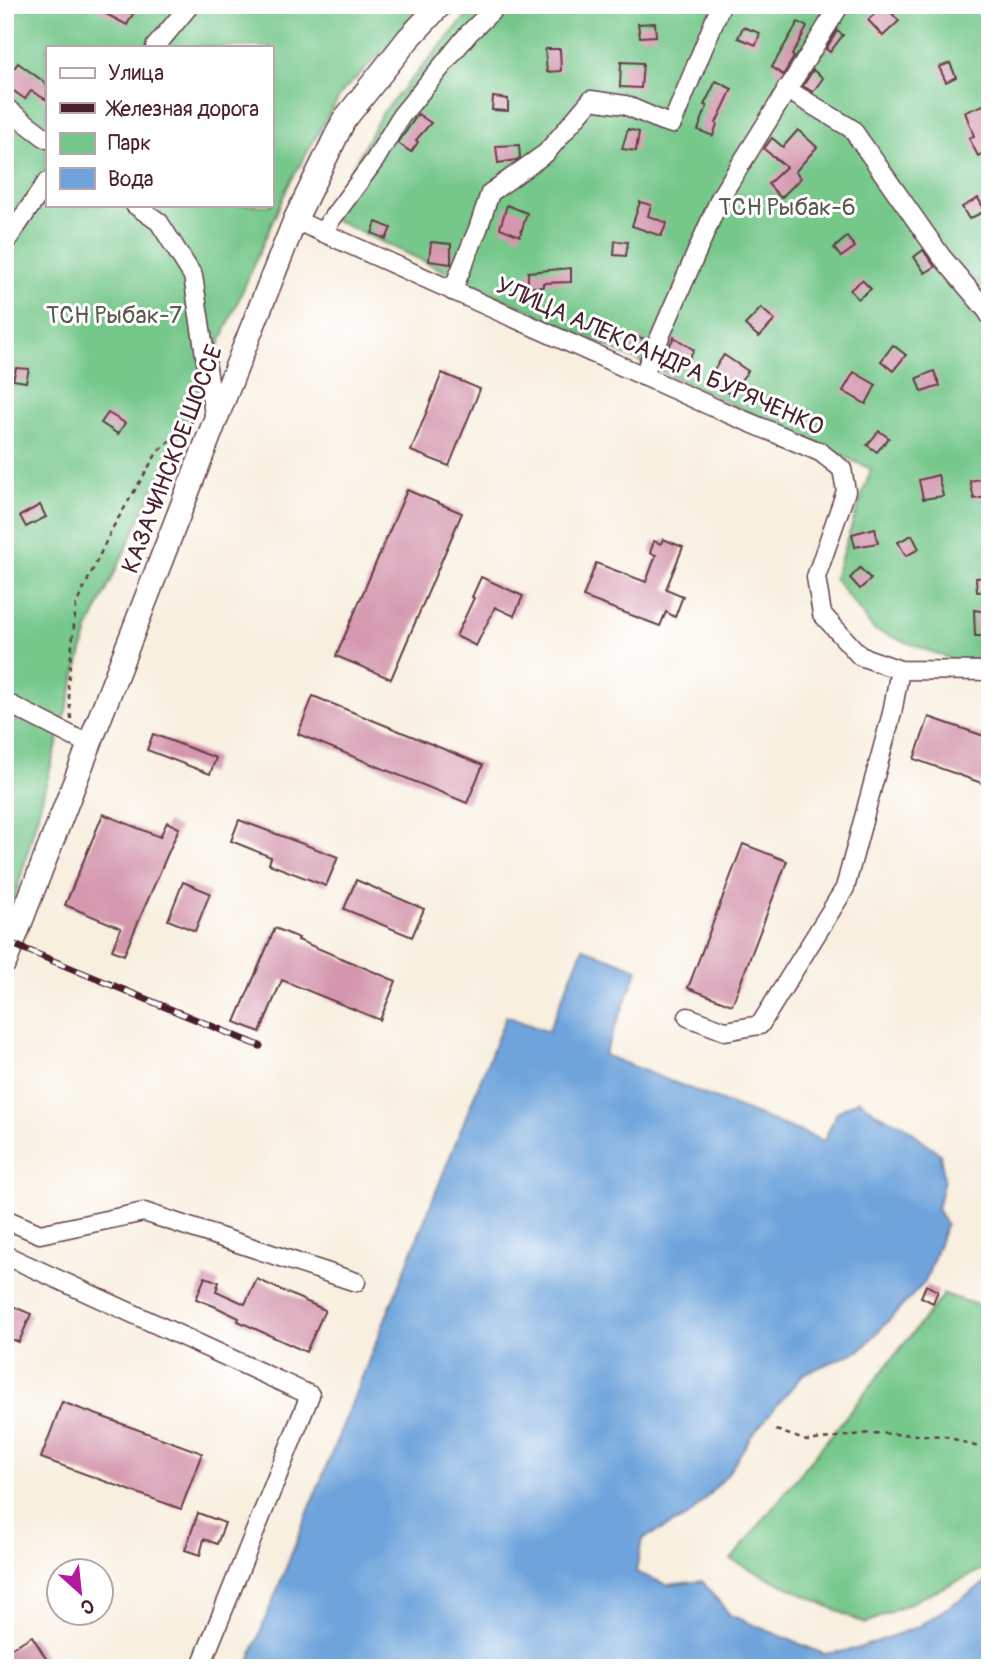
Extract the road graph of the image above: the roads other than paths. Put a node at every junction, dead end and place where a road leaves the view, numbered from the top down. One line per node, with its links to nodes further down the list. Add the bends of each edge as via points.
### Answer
1 (190, 5): 6 (street)
2 (440, 5): 12 (main road, КАЗАЧИНСКОЕ ШОССЕ, via 344,120)
3 (498, 5): 13 (street, via 401,116)
4 (721, 5): 15 (street, via 673,124 625,105 592,100 545,153 491,193)
5 (840, 5): 7 (street)
6 (156, 46)
7 (786, 89): 16 (street, via 852,129 941,256); 17 (street, via 721,196)
8 (5, 107): 9 (street)
9 (46, 138)
10 (46, 183): 14 (street)
11 (136, 206): 18 (street, via 159,222 193,276)
12 (295, 220): 13 (street, УЛИЦА АЛЕКСАНДРА БУРЯЧЕНКО); 18 (main road, КАЗАЧИНСКОЕ ШОССЕ)
13 (322, 232): 15 (street, УЛИЦА АЛЕКСАНДРА БУРЯЧЕНКО)
14 (5, 243)
15 (452, 291): 17 (street, УЛИЦА АЛЕКСАНДРА БУРЯЧЕНКО)
16 (990, 316)
17 (643, 376): 19 (street, УЛИЦА АЛЕКСАНДРА БУРЯЧЕНКО, via 820,452 842,469 846,492 816,577 822,614 860,656)
18 (214, 412): 22 (main road, КАЗАЧИНСКОЕ ШОССЕ)
19 (900, 670): 20 (street, УЛИЦА АЛЕКСАНДРА БУРЯЧЕНКО); 24 (street, via 845,888 760,1025 724,1031)
20 (990, 671)
21 (5, 702): 22 (street)
22 (81, 740): 23 (main road, КАЗАЧИНСКОЕ ШОССЕ)
23 (5, 962)
24 (688, 1017)
25 (5, 1219): 27 (street, via 40,1234 144,1212)
26 (5, 1255): 28 (street, via 310,1395)
27 (356, 1282)
28 (200, 1668)

